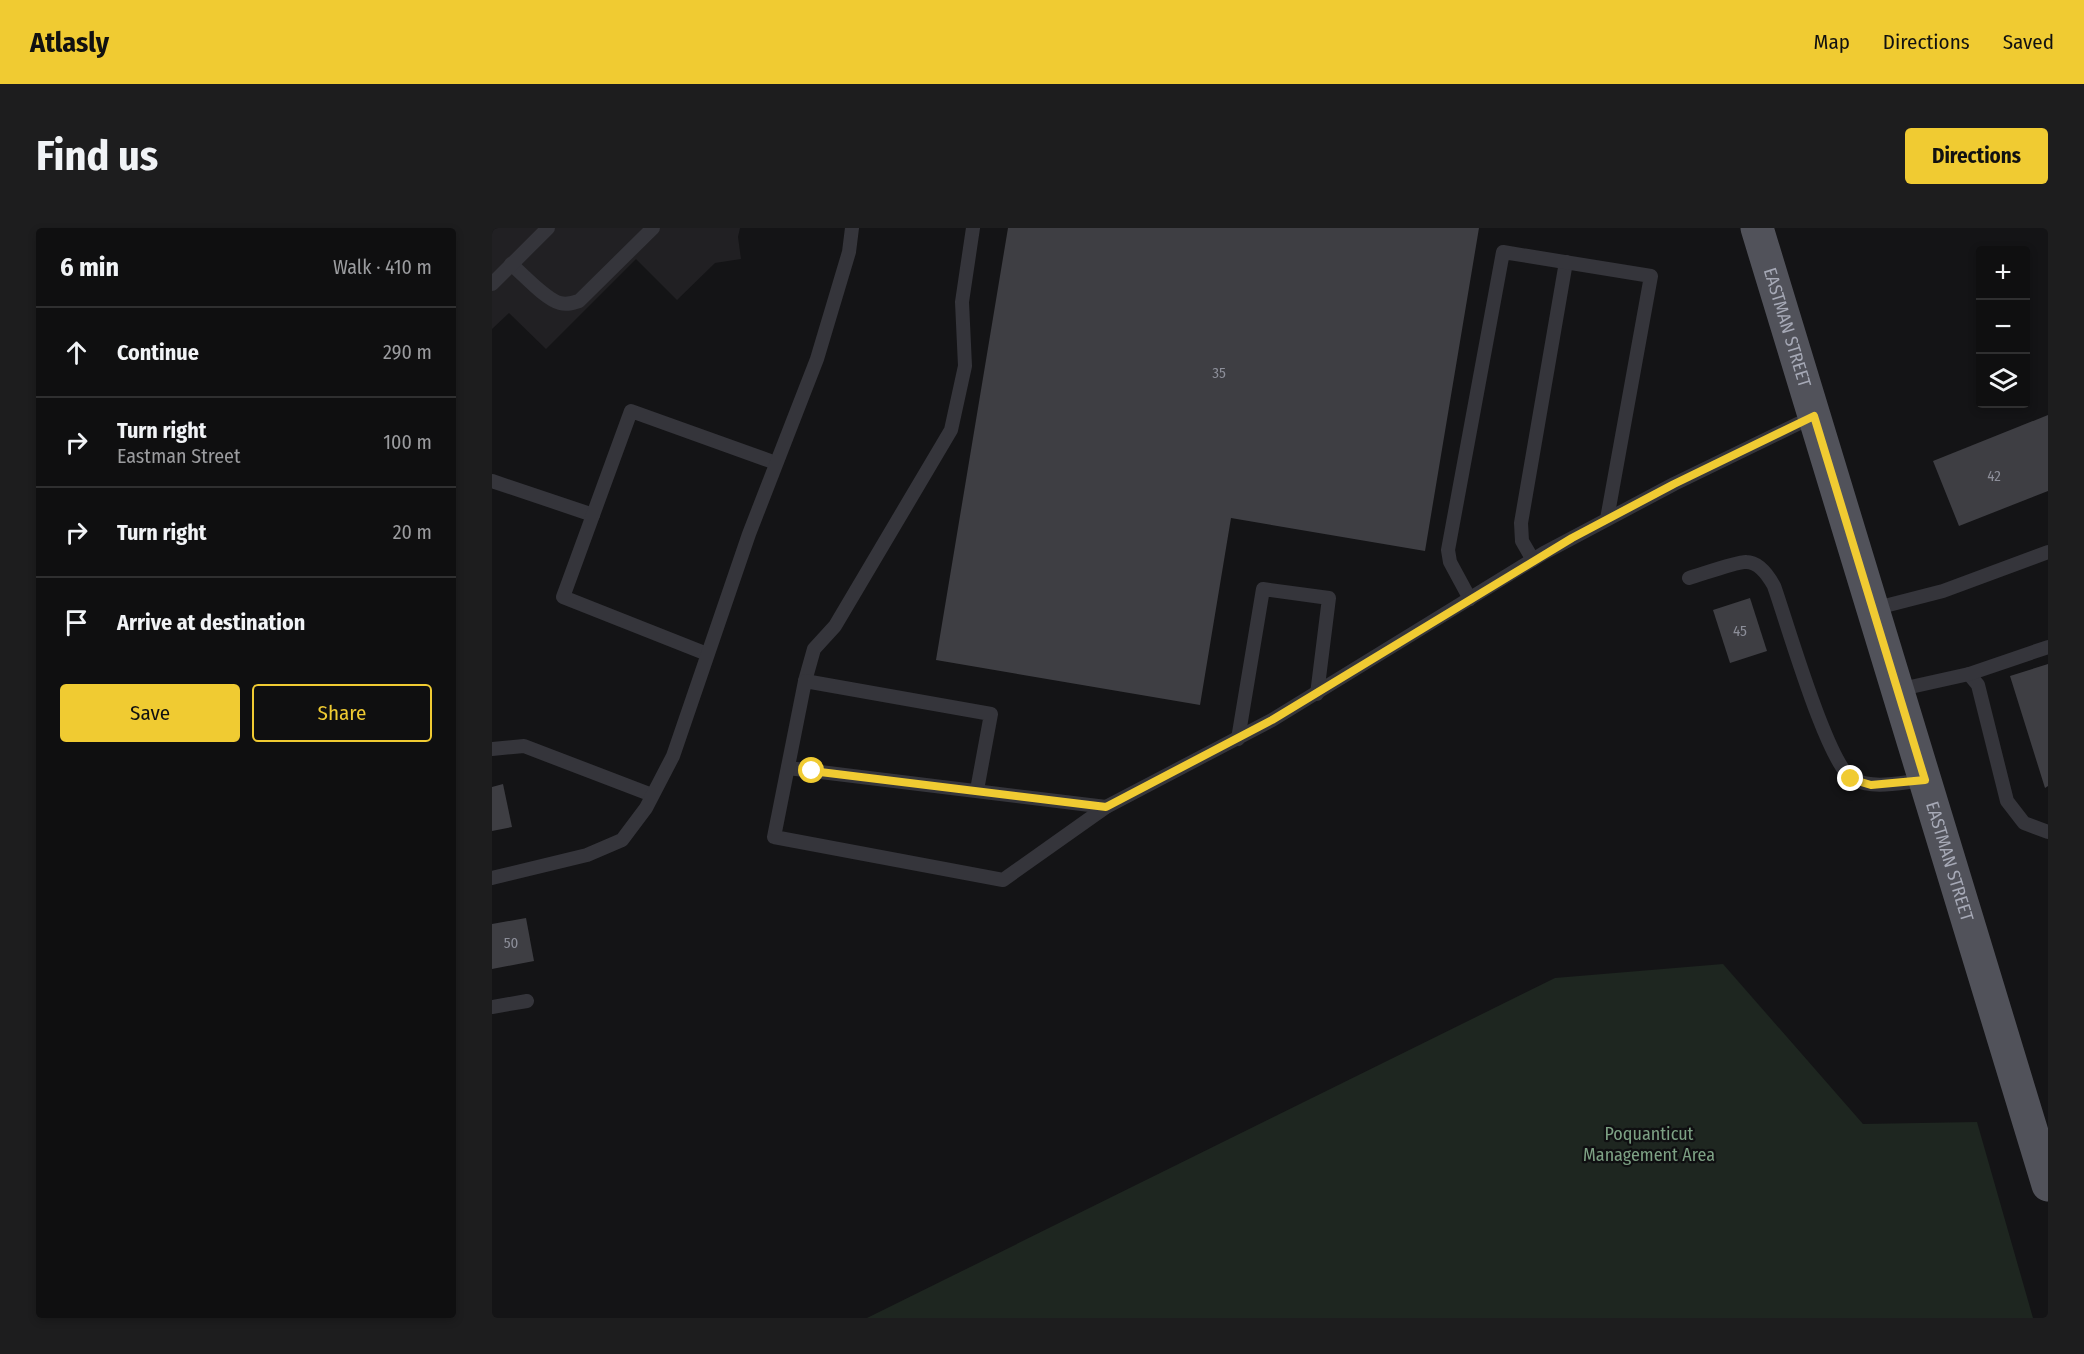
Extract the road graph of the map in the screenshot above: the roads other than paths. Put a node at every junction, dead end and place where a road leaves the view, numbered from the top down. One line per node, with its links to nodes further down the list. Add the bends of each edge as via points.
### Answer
1 (548, 228): 7 (lane)
2 (653, 228): 7 (lane, via 579,300 567,304 547,295)
3 (852, 228): 10 (lane, via 849,252 818,359)
4 (973, 228): 22 (lane, via 962,302 965,366 951,430 835,626 814,649)
5 (1757, 228): 9 (main road, EASTMAN STREET)
6 (1566, 262): 13 (lane, via 1651,276); 15 (lane, via 1521,523 1522,541); 17 (lane, via 1503,252 1448,550 1450,562)
7 (512, 264): 8 (lane)
8 (492, 284)
9 (1814, 416): 13 (lane); 18 (main road, EASTMAN STREET)
10 (776, 463): 12 (lane, via 631,411); 20 (lane)
11 (492, 481): 12 (lane)
12 (593, 515): 20 (lane, via 563,597)
13 (1607, 519): 15 (lane)
14 (2048, 552): 18 (lane, via 1943,591)
15 (1533, 560): 17 (lane)
16 (1689, 578): 28 (lane, via 1745,561 1768,574 1839,765 1851,779 1871,785)
17 (1470, 599): 24 (lane)
18 (1873, 609): 23 (main road, EASTMAN STREET)
19 (2048, 647): 21 (lane)
20 (707, 654): 30 (lane, via 673,756)
21 (1969, 674): 23 (lane); 32 (lane, via 1978,685 2007,801 2024,824)
22 (805, 681): 27 (lane); 29 (lane, via 991,714)
23 (1897, 690): 28 (main road, EASTMAN STREET)
24 (1317, 694): 25 (lane); 25 (lane, via 1329,598 1263,589)
25 (1238, 740): 31 (lane)
26 (492, 749): 30 (lane, via 524,746)
27 (788, 768): 29 (lane); 31 (lane, via 774,837 1004,880)
28 (1925, 780): 36 (main road, EASTMAN STREET)
29 (977, 790): 31 (lane)
30 (652, 795): 33 (lane, via 622,840 587,855)
31 (1106, 807)
32 (2048, 832)
33 (492, 878)
34 (527, 1001): 35 (lane)
35 (492, 1007)
36 (2048, 1185)

